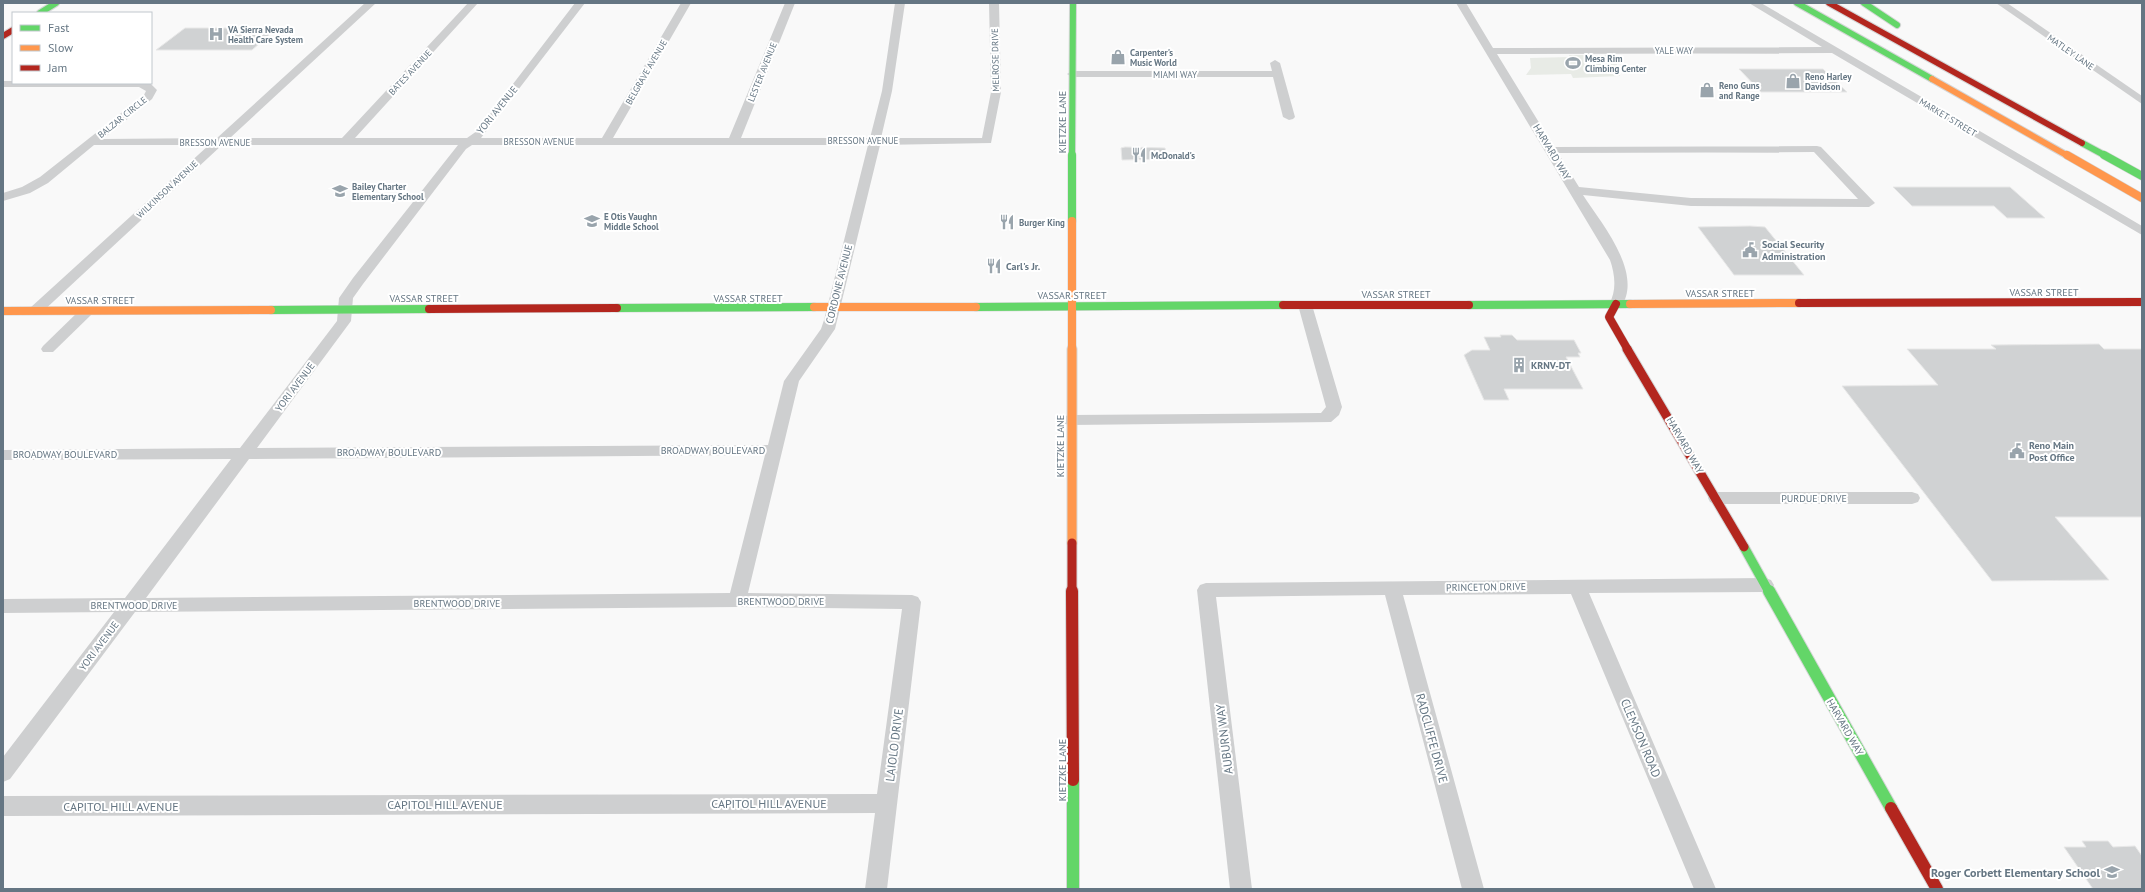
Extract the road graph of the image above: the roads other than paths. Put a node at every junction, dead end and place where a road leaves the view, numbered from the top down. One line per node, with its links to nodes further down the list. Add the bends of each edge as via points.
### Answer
1 (56, 3): 17 (main road)
2 (371, 3): 37 (street, WILKINSON AVENUE)
3 (473, 3): 33 (street, BATES AVENUE)
4 (580, 3): 34 (street, YORI AVENUE, via 481,133)
5 (686, 3): 30 (street, BELGRAVE AVENUE)
6 (790, 3): 31 (street, LESTER AVENUE)
7 (900, 3): 32 (street, CORDONE AVENUE, via 888,92)
8 (994, 3): 35 (street, MELROSE DRIVE, via 996,92)
9 (1073, 3): 23 (main road, KIETZKE LANE)
10 (1461, 3): 22 (street, HARVARD WAY)
11 (1754, 3): 21 (street, MARKET STREET)
12 (1797, 3): 24 (main road)
13 (1829, 3): 29 (main road)
14 (1864, 3): 18 (main road)
15 (2001, 3): 27 (street, MATLEY LANE)
16 (1786, 7): 24 (main road, via 1859,46)
17 (42, 12)
18 (1904, 30)
19 (12, 31): 20 (main road)
20 (3, 36)
21 (1834, 50): 22 (street, YALE WAY); 43 (street, MARKET STREET)
22 (1489, 51): 38 (street, HARVARD WAY)
23 (1072, 74): 28 (street, MIAMI WAY, via 1276,68); 46 (main road, KIETZKE LANE)
24 (1930, 79): 42 (main road)
25 (3, 84): 36 (street, BALZAR CIRCLE, via 139,84 151,87 148,97)
26 (1995, 84): 29 (main road)
27 (2142, 101)
28 (1290, 117)
29 (2054, 126): 39 (main road)
30 (606, 140): 31 (street, BRESSON AVENUE); 34 (street, BRESSON AVENUE)
31 (734, 140): 32 (street, BRESSON AVENUE)
32 (875, 140): 35 (street, BRESSON AVENUE); 48 (street, CORDONE AVENUE)
33 (346, 141): 34 (street, BRESSON AVENUE); 37 (street, BRESSON AVENUE)
34 (470, 141): 49 (street, YORI AVENUE, via 461,148 358,281 346,298)
35 (987, 141)
36 (92, 142): 37 (street, BRESSON AVENUE); 41 (street, BALZAR CIRCLE, via 36,185)
37 (219, 142): 51 (street, WILKINSON AVENUE)
38 (1551, 150): 40 (street, HARVARD WAY); 40 (street, via 1817,149 1869,203 1691,202)
39 (2142, 176)
40 (1574, 190): 45 (street, HARVARD WAY, via 1619,266 1621,295)
41 (3, 196)
42 (2142, 198)
43 (2142, 231)
44 (2142, 302): 45 (main road, VASSAR STREET)
45 (1616, 304): 47 (main road, VASSAR STREET); 58 (main road, HARVARD WAY, via 1609,317)
46 (1072, 305): 47 (main road, VASSAR STREET); 48 (main road, VASSAR STREET); 54 (main road, KIETZKE LANE)
47 (1305, 305): 54 (street, via 1334,407 1334,411 1325,418)
48 (833, 308): 49 (main road, VASSAR STREET); 55 (street, CORDONE AVENUE, via 828,329 792,381)
49 (344, 310): 52 (main road, VASSAR STREET); 56 (street, YORI AVENUE, via 342,324)
50 (3, 311): 51 (main road, VASSAR STREET)
51 (35, 311): 52 (main road, VASSAR STREET)
52 (87, 311): 53 (street)
53 (48, 349)
54 (1071, 420): 72 (main road, KIETZKE LANE)
55 (775, 450): 56 (street, BROADWAY BOULEVARD); 64 (street, CORDONE AVENUE)
56 (246, 453): 57 (street, BROADWAY BOULEVARD); 66 (street, YORI AVENUE)
57 (3, 454)
58 (1716, 498): 59 (street, PURDUE DRIVE); 60 (main road, HARVARD WAY)
59 (1912, 498)
60 (1765, 585): 61 (street, PRINCETON DRIVE); 76 (main road, HARVARD WAY)
61 (1577, 586): 62 (street, PRINCETON DRIVE); 75 (street, CLEMSON ROAD)
62 (1392, 588): 63 (street, PRINCETON DRIVE); 74 (street, RADCLIFFE DRIVE)
63 (1206, 590): 73 (street, AUBURN WAY)
64 (737, 600): 65 (street, BRENTWOOD DRIVE); 66 (street, BRENTWOOD DRIVE)
65 (912, 602): 69 (street, LAIOLO DRIVE)
66 (130, 605): 67 (street, BRENTWOOD DRIVE); 68 (street, YORI AVENUE)
67 (3, 606)
68 (3, 773)
69 (887, 802): 70 (street, CAPITOL HILL AVENUE); 71 (street, LAIOLO DRIVE)
70 (3, 806)
71 (876, 889)
72 (1073, 889)
73 (1241, 889)
74 (1473, 889)
75 (1705, 889)
76 (1937, 889)

